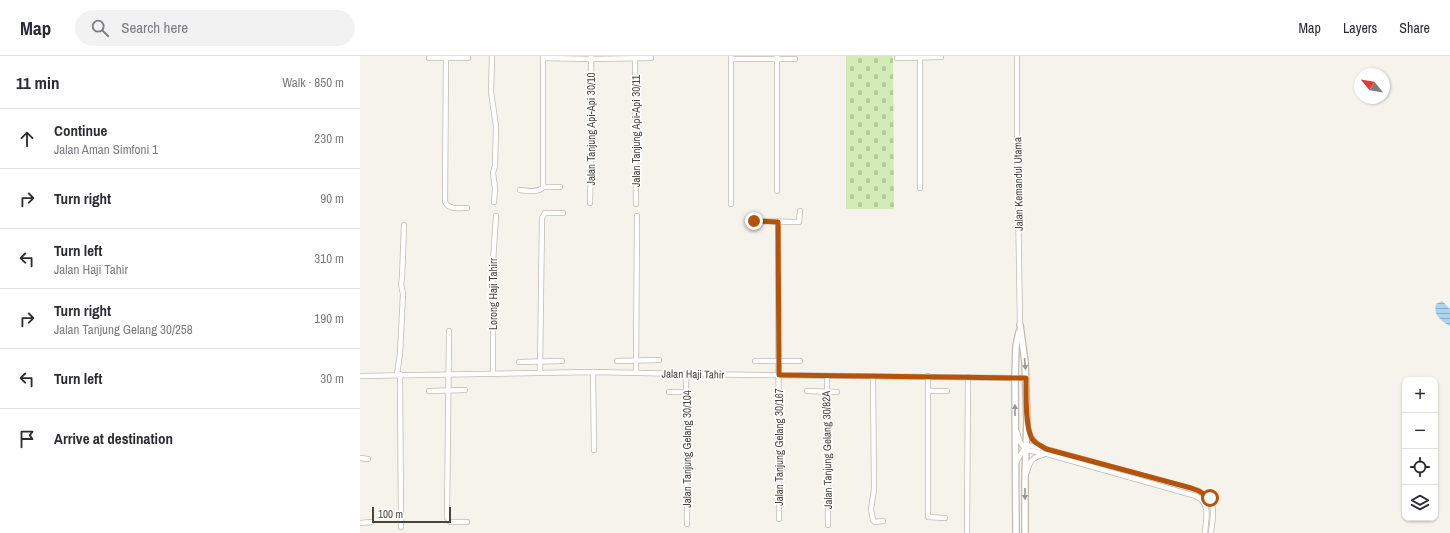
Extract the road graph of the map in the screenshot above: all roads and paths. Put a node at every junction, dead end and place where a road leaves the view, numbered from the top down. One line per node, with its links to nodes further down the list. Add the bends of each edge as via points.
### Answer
1 (492, 56): 21 (street, via 491,92 496,126)
2 (1017, 56): 33 (street, Jalan Kemandul Utama)
3 (446, 57): 7 (street); 8 (street); 25 (street, via 445,202 451,208)
4 (543, 57): 9 (street); 16 (street)
5 (920, 57): 6 (street); 14 (street); 18 (street)
6 (941, 57)
7 (429, 58)
8 (468, 58)
9 (591, 58): 10 (street); 22 (street, Jalan Tanjung Api-Api 30/10)
10 (635, 58): 11 (street); 23 (street, Jalan Tanjung Api-Api 30/11)
11 (651, 58)
12 (731, 58): 13 (street); 24 (street)
13 (777, 58): 15 (street); 20 (street)
14 (897, 58)
15 (795, 59)
16 (543, 187): 17 (street); 19 (street, via 538,191)
17 (560, 187)
18 (920, 188)
19 (520, 190)
20 (777, 191)
21 (494, 202)
22 (590, 203)
23 (636, 204)
24 (731, 204)
25 (467, 208)
26 (800, 211): 31 (street, via 799,222)
27 (563, 213): 37 (street, via 545,213 542,218)
28 (496, 216): 46 (street, Lorong Haji Tahirr, via 493,262)
29 (636, 216): 35 (street)
30 (754, 221): 31 (street)
31 (778, 222): 41 (street, Jalan Tanjung Gelang 30/167)
32 (404, 225): 48 (street, via 401,284 404,294)
33 (1020, 325): 57 (street, via 1016,346); 58 (street, one-way to 58)
34 (448, 331): 49 (street)
35 (636, 360): 36 (street); 39 (street); 47 (street)
36 (658, 360)
37 (540, 361): 38 (street); 43 (street); 44 (street)
38 (562, 361)
39 (617, 361)
40 (755, 361): 41 (street)
41 (778, 361): 42 (street); 51 (street, Jalan Tanjung Gelang 30/167)
42 (800, 361)
43 (519, 362)
44 (540, 372): 45 (street, Jalan Haji Tahir); 46 (street, Jalan Haji Tahir)
45 (593, 372): 47 (street, Jalan Haji Tahir); 73 (street)
46 (493, 373): 49 (street, Jalan Haji Tahir)
47 (636, 373): 50 (street, Jalan Haji Tahir)
48 (399, 374): 49 (street, Jalan Haji Tahir); 52 (street, Jalan Haji Tahir); 87 (street)
49 (449, 374): 61 (street)
50 (686, 374): 51 (street, Jalan Haji Tahir); 66 (street, Jalan Tanjung Gelang 30/104)
51 (779, 375): 53 (street, Jalan Haji Tahir); 80 (street, Jalan Tanjung Gelang 30/167)
52 (360, 376)
53 (826, 376): 54 (street, Jalan Haji Tahir); 67 (street, Jalan Tanjung Gelang 30/82A)
54 (873, 376): 55 (street, Jalan Haji Tahir); 81 (street, via 874,488 871,509 873,520)
55 (928, 376): 56 (street, Jalan Haji Tahir); 63 (street)
56 (968, 377): 57 (street, Jalan Haji Tahir); 88 (street)
57 (1015, 378): 58 (street, Jalan Haji Tahir); 70 (street, one-way to 57)
58 (1026, 378): 69 (street)
59 (465, 390): 61 (street)
60 (429, 391): 61 (street)
61 (448, 391): 84 (street, via 447,518 450,522)
62 (807, 391): 67 (street)
63 (928, 391): 64 (street); 79 (street, via 928,517)
64 (948, 391)
65 (669, 392): 66 (street)
66 (686, 392): 85 (street, Jalan Tanjung Gelang 30/104)
67 (827, 392): 68 (street); 86 (street, Jalan Tanjung Gelang 30/82A)
68 (837, 392)
69 (1027, 421): 71 (street); 72 (street, via 1033,441)
70 (1016, 429): 71 (street); 77 (street)
71 (1025, 448): 72 (street); 74 (street); 77 (street); 78 (street)
72 (1046, 449): 92 (street, via 1199,491 1212,502)
73 (594, 450)
74 (1047, 454): 78 (street, via 1036,456 1029,462); 91 (street, via 1196,496 1205,503)
75 (360, 458): 76 (street)
76 (368, 459)
77 (1016, 465): 89 (street)
78 (1025, 478): 90 (street, one-way to 90)
79 (945, 518)
80 (779, 519)
81 (883, 521)
82 (360, 522): 83 (street)
83 (371, 522)
84 (467, 522)
85 (687, 524)
86 (828, 525)
87 (400, 527)
88 (968, 533)
89 (1016, 533)
90 (1025, 533)
91 (1205, 533)
92 (1211, 533)

